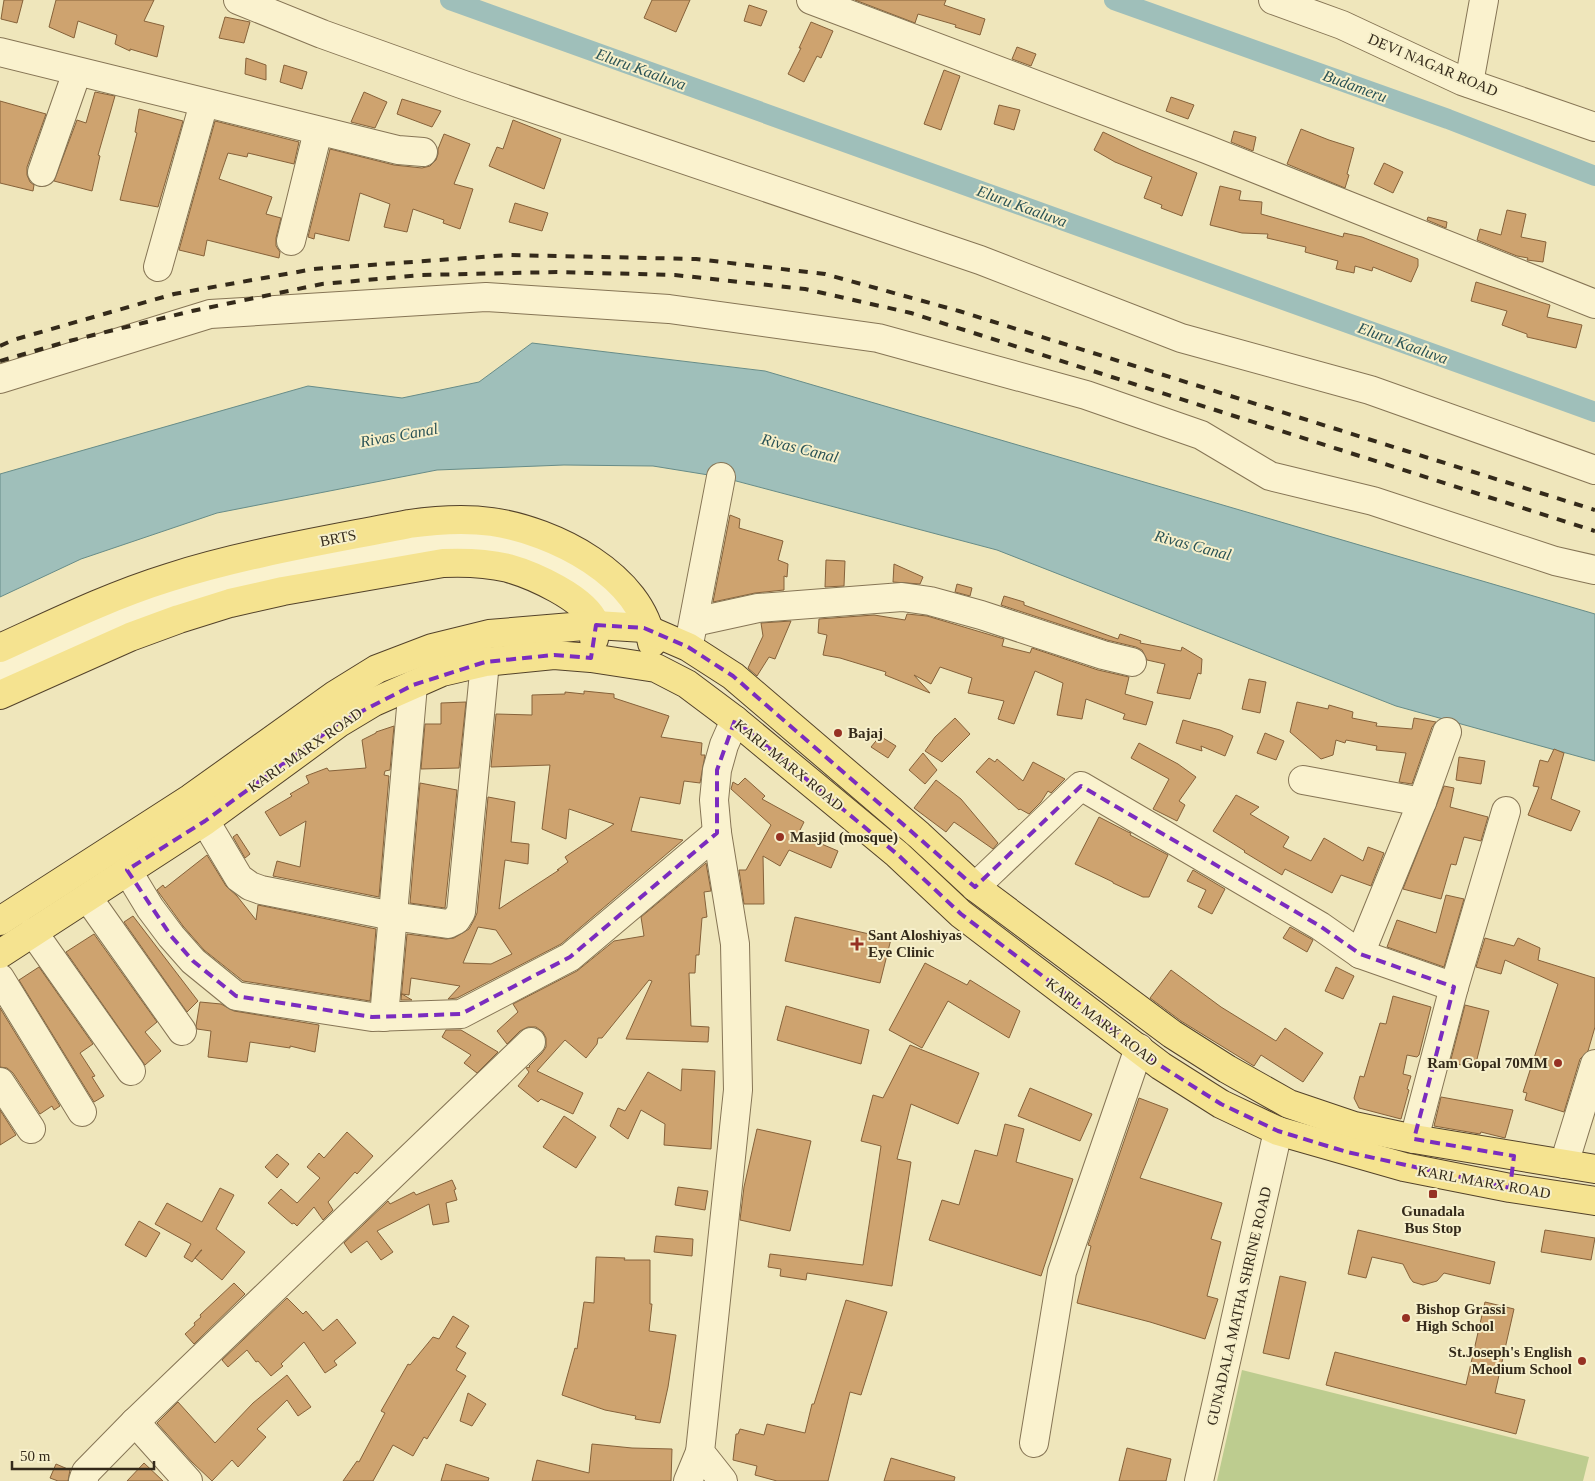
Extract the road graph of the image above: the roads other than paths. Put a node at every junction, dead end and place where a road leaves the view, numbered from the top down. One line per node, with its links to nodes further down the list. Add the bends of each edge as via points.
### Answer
1 (238, 0): 17 (street, via 464,85 980,260 1181,338 1370,390)
2 (811, 0): 15 (street, via 1206,149)
3 (1273, 0): 7 (street, DEVI NAGAR ROAD, via 1342,25)
4 (1484, 0): 7 (street)
5 (0, 52): 6 (street)
6 (77, 72): 8 (street); 12 (street)
7 (1469, 83): 9 (street, DEVI NAGAR ROAD)
8 (204, 103): 10 (street); 14 (street)
9 (1595, 127)
10 (318, 131): 11 (street, via 398,150); 13 (street)
11 (423, 152)
12 (42, 172)
13 (291, 241)
14 (158, 267)
15 (1595, 304)
16 (0, 379): 19 (street, via 210,314 486,297 669,309 878,338 1086,395 1202,435 1270,476 1373,501 1555,561)
17 (1595, 470)
18 (721, 477): 23 (street)
19 (1595, 570)
20 (580, 577): 21 (street, BRTS, via 599,605); 22 (street, BRTS); 29 (street, BRTS, via 541,558 489,543 467,540 413,545 225,583 173,598)
21 (596, 625): 22 (main road, KARL MARX ROAD); 25 (main road, BRTS); 31 (main road, via 568,595 532,577 485,564 443,563 230,603 130,637); 43 (main road, KARL MARX ROAD, via 489,634 432,648 377,669 334,695 191,798)
22 (650, 631): 23 (main road, KARL MARX ROAD); 24 (main road, BRTS, via 636,602 591,560 549,538 494,522 468,519 409,524 220,563 114,598); 28 (main road, BRTS)
23 (691, 635): 27 (street, via 758,608 902,597 981,615); 40 (main road, KARL MARX ROAD, via 733,676)
24 (0, 648)
25 (590, 658): 26 (main road, KARL MARX ROAD, via 554,655); 28 (main road, KARL MARX ROAD)
26 (484, 662): 30 (main road, KARL MARX ROAD, via 442,672); 42 (street, via 460,912 456,920 448,924)
27 (1132, 662)
28 (656, 668): 32 (main road, KARL MARX ROAD, via 687,684)
29 (0, 672)
30 (413, 685): 37 (main road, KARL MARX ROAD, via 374,702 339,723); 42 (street)
31 (0, 695)
32 (735, 720): 38 (street, via 717,770 714,800); 52 (main road, KARL MARX ROAD, via 897,854 961,914)
33 (1446, 732): 35 (street)
34 (1303, 780): 35 (street)
35 (1422, 802): 46 (street)
36 (1506, 810): 48 (street)
37 (205, 821): 39 (main road, KARL MARX ROAD); 42 (street, via 239,878 250,886)
38 (717, 833): 49 (street, via 570,957 462,1014); 67 (street, via 735,944 738,1090)
39 (127, 870): 41 (main road, KARL MARX ROAD); 49 (street, via 177,943 193,961 236,996)
40 (975, 887): 46 (street, via 1081,786 1320,926); 59 (main road, KARL MARX ROAD, via 1172,1034 1227,1069 1289,1104 1354,1126)
41 (88, 898): 44 (main road, KARL MARX ROAD); 50 (street)
42 (393, 916): 49 (street)
43 (0, 921)
44 (33, 932): 45 (main road, KARL MARX ROAD); 54 (street)
45 (0, 954)
46 (1360, 954): 48 (street)
47 (0, 978): 56 (street)
48 (1454, 987): 59 (street)
49 (384, 1017)
50 (182, 1031)
51 (531, 1042): 65 (street)
52 (1139, 1048): 58 (main road, KARL MARX ROAD, via 1221,1104); 66 (street, via 1062,1272)
53 (1595, 1064): 61 (street)
54 (131, 1070)
55 (0, 1082): 57 (street)
56 (82, 1112)
57 (31, 1129)
58 (1278, 1131): 63 (main road, KARL MARX ROAD, via 1404,1168); 72 (street, GUNADALA MATHA SHRINE ROAD)
59 (1414, 1138): 60 (main road, KARL MARX ROAD)
60 (1514, 1156): 61 (main road, KARL MARX ROAD); 63 (main road)
61 (1564, 1164): 62 (main road, KARL MARX ROAD)
62 (1595, 1169)
63 (1510, 1188): 64 (main road, KARL MARX ROAD)
64 (1595, 1201)
65 (135, 1422): 68 (street, via 86,1472); 69 (street)
66 (1034, 1443)
67 (700, 1452): 70 (street); 71 (street)
68 (83, 1481)
69 (188, 1481)
70 (688, 1481)
71 (723, 1481)
72 (1199, 1481)

